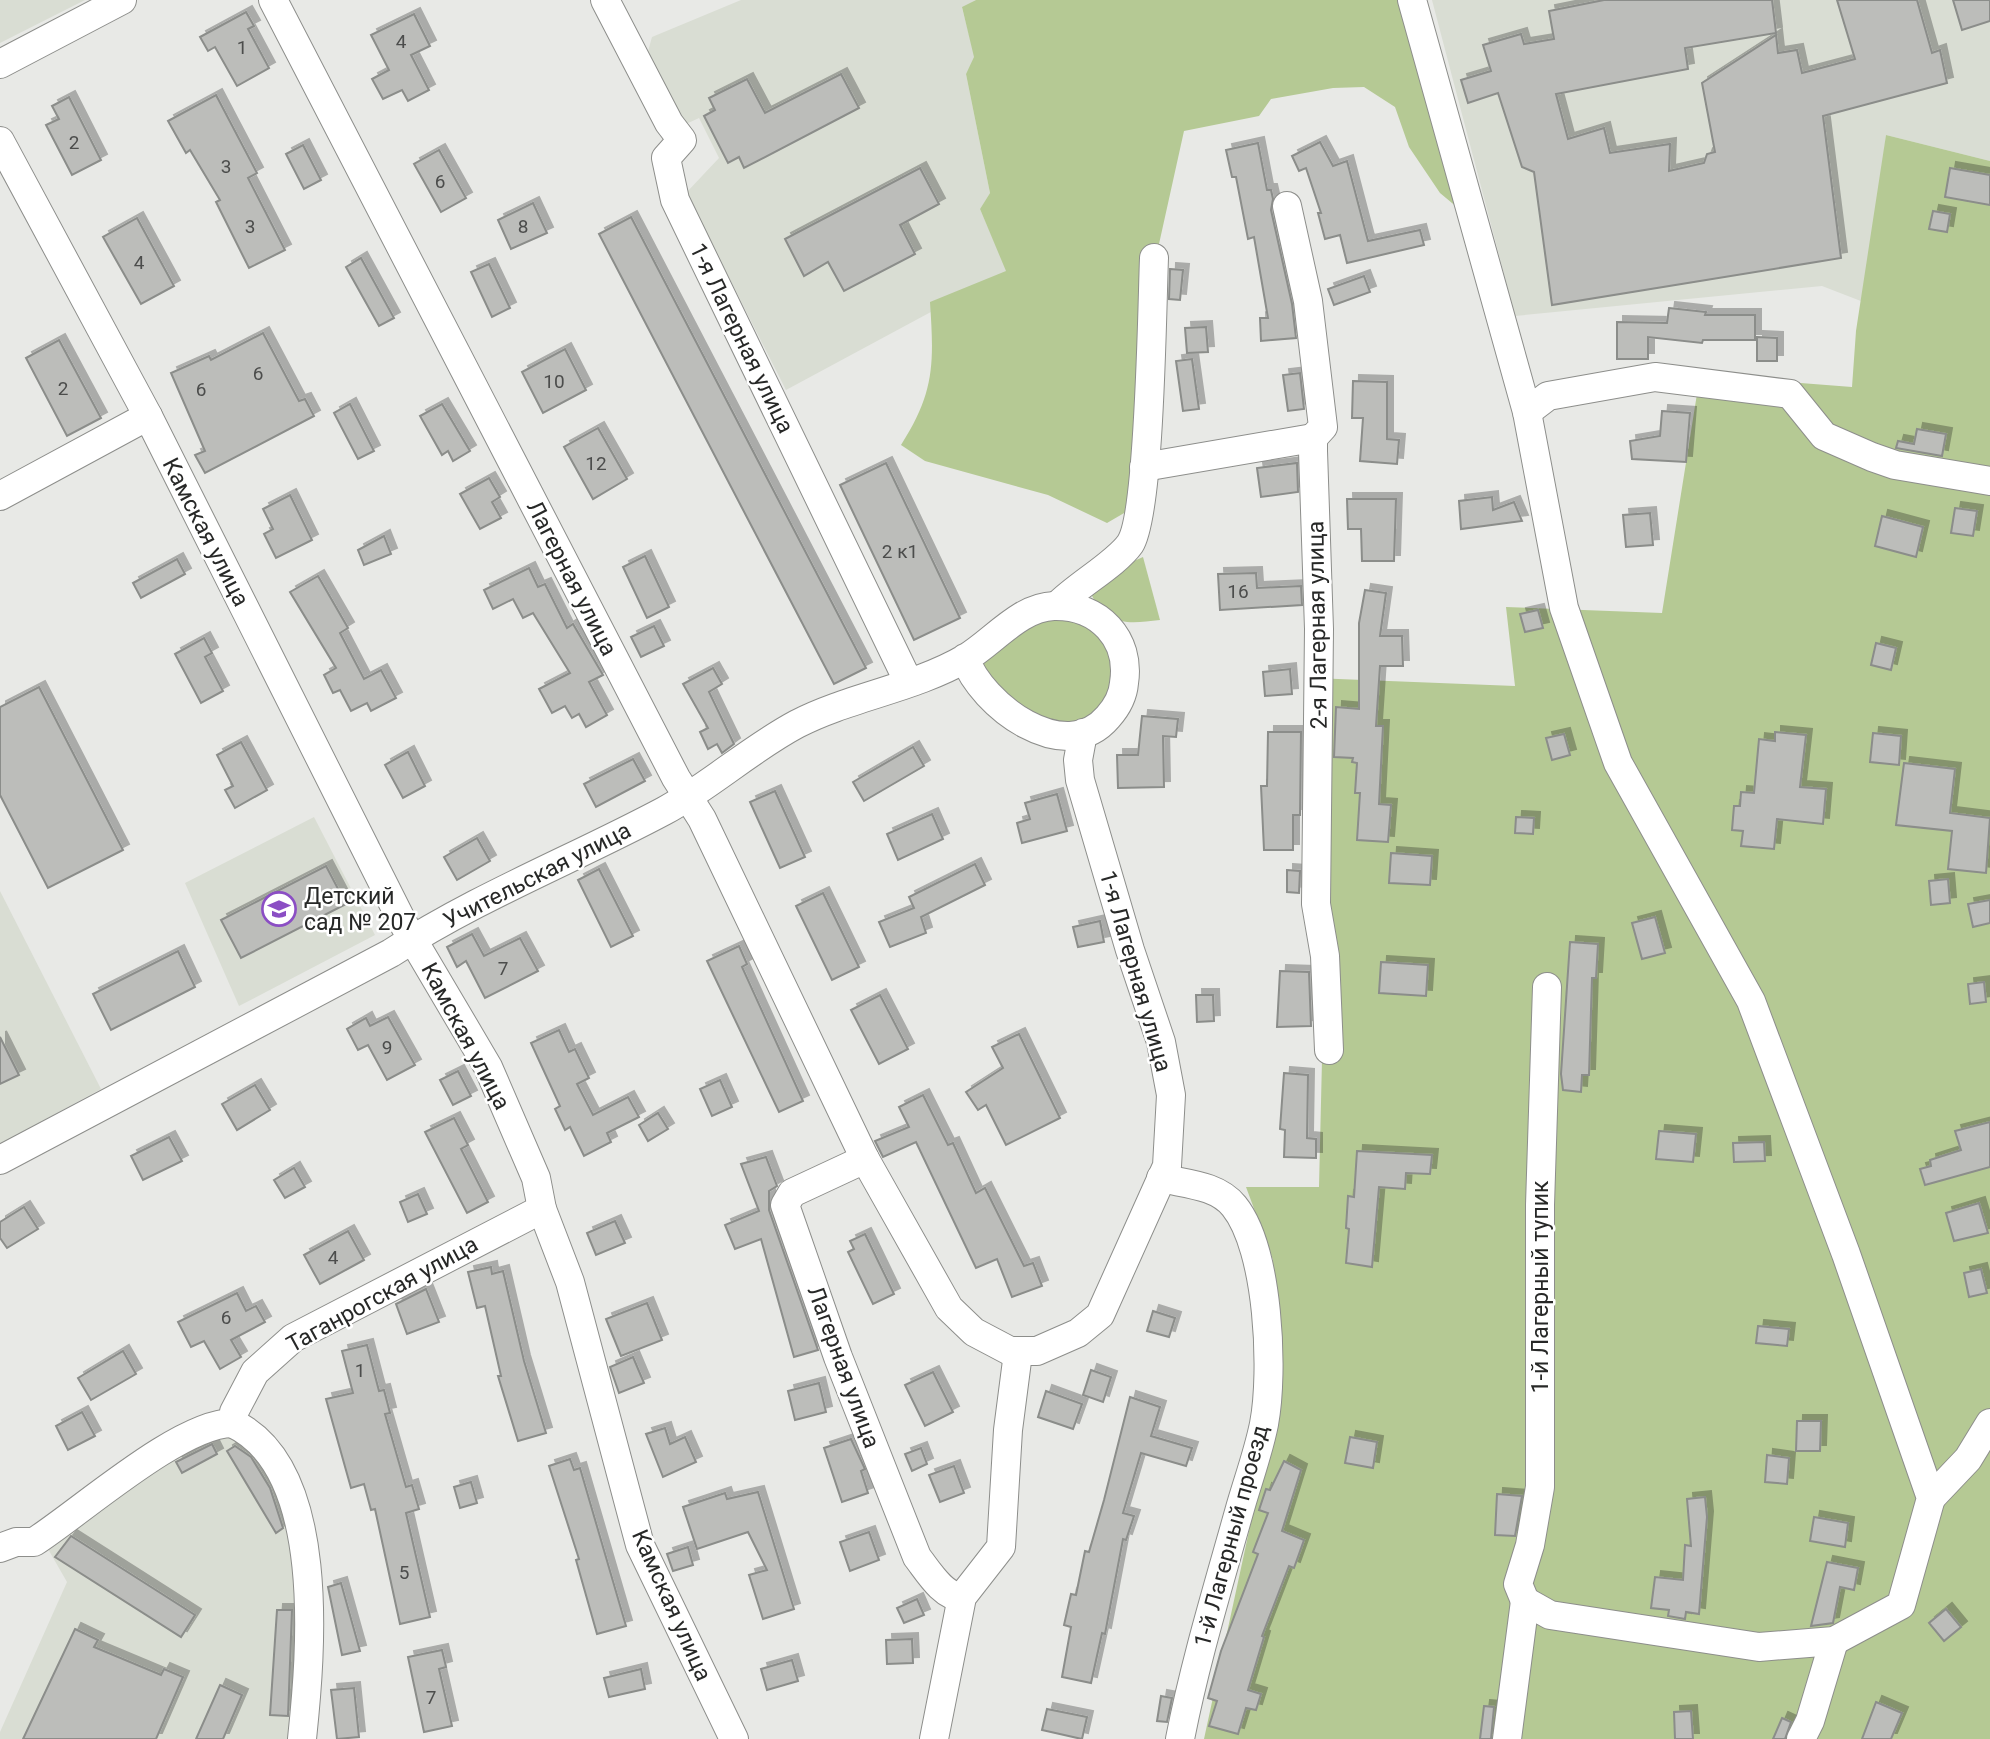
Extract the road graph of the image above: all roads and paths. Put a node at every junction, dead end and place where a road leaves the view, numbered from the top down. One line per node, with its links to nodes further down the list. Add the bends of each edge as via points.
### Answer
1 (122, 0): 5 (street)
2 (273, 0): 19 (street, Лагерная улица)
3 (605, 0): 17 (street, 1-я Лагерная улица, via 682,140 666,158 675,200)
4 (1412, 0): 9 (street)
5 (0, 64)
6 (0, 141): 10 (street, Камская улица)
7 (1287, 206): 11 (street, 2-я Лагерная улица, via 1308,301 1323,427)
8 (1154, 258): 12 (street)
9 (1527, 412): 13 (street, via 1548,396 1655,377 1790,394 1824,436 1872,457); 30 (street, via 1564,608 1618,763 1751,1001)
10 (148, 416): 14 (street); 20 (street, Камская улица)
11 (1313, 438): 12 (street); 22 (street, 2-я Лагерная улица, via 1319,629 1316,904 1325,956)
12 (1144, 467): 15 (street, via 1130,544)
13 (1990, 481)
14 (0, 496)
15 (1057, 606): 16 (street, via 1039,608 1016,620); 18 (street, via 1092,615 1117,635 1123,647 1124,685 1116,707 1101,724)
16 (965, 658): 17 (street, Учительская улица); 18 (street, via 982,689 1008,713 1048,733)
17 (908, 681): 19 (street, Учительская улица, via 798,724)
18 (1083, 733): 25 (street, 1-я Лагерная улица, via 1080,780 1161,1042 1171,1096 1167,1166)
19 (688, 797): 20 (street, Учительская улица); 23 (street, Лагерная улица)
20 (413, 939): 24 (street, Учительская улица); 26 (street, Камская улица, via 488,1067 536,1178)
21 (1547, 987): 32 (street, 1-й Лагерный тупик, via 1539,1219 1540,1487)
22 (1329, 1051)
23 (865, 1159): 27 (street, Лагерная улица, via 949,1308 974,1332); 33 (street, Лагерная улица, via 792,1193 785,1206 838,1357 917,1557 934,1580 954,1597)
24 (0, 1160)
25 (1161, 1178): 27 (street, 1-я Лагерная улица, via 1100,1315 1078,1333 1037,1351); 38 (street, 1-й Лагерный проезд, via 1214,1190 1234,1206 1252,1236 1264,1297 1268,1353 1264,1423 1192,1678)
26 (541, 1209): 28 (street, Таганрогская улица, via 293,1338 255,1372); 36 (street, Камская улица, via 570,1282 640,1545)
27 (1018, 1353): 33 (street, via 1001,1547)
28 (232, 1423): 31 (street, via 219,1423 173,1443 34,1542 16,1542); 35 (street, via 246,1430 276,1463 294,1503 306,1556 309,1675)
29 (1990, 1423): 30 (street, via 1968,1459)
30 (1931, 1498): 34 (street, via 1901,1605)
31 (0, 1549)
32 (1522, 1593): 34 (street, via 1550,1615 1759,1647); 39 (street, 1-й Лагерный тупик)
33 (962, 1597): 37 (street)
34 (1834, 1641): 40 (street, via 1811,1721)
35 (302, 1739)
36 (734, 1739)
37 (934, 1739)
38 (1180, 1739)
39 (1507, 1739)
40 (1801, 1739)

